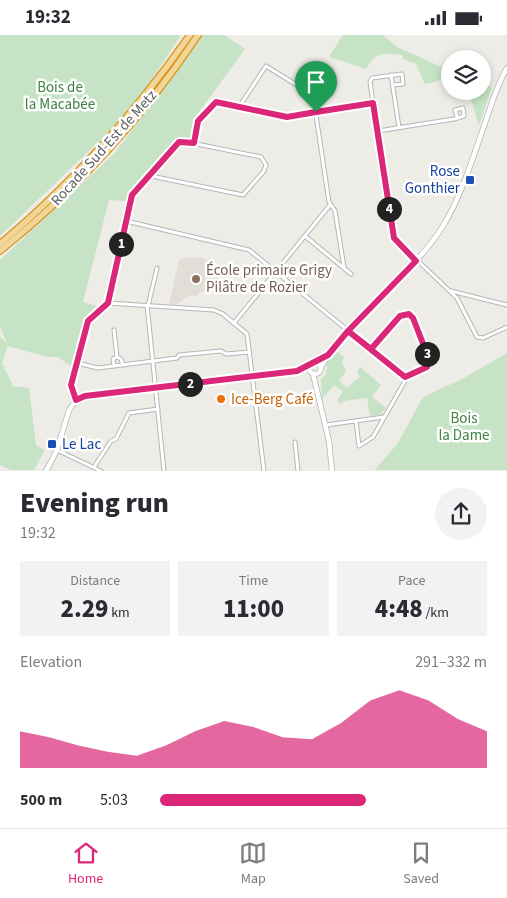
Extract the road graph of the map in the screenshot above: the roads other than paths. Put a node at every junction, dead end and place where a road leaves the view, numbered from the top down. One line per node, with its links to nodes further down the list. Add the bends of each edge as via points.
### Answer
1 (190, 35): 17 (highway, Rocade Sud-Est de Metz, via 146,96 86,164)
2 (198, 36): 18 (highway, Rocade Sud-Est de Metz, via 151,100 90,168 34,224)
3 (507, 68): 19 (street, via 454,205 443,227)
4 (391, 75): 5 (street); 5 (street, via 402,74 403,83); 6 (street, via 370,79)
5 (393, 85): 10 (street)
6 (373, 103): 8 (street); 11 (street)
7 (239, 107): 8 (street, via 287,117); 8 (street, via 266,66 312,95); 12 (street, via 216,102 198,121)
8 (316, 112): 14 (street)
9 (457, 117): 10 (street)
10 (399, 127): 11 (street)
11 (378, 131): 19 (street, via 394,238)
12 (194, 143): 13 (street, via 179,142); 13 (street, via 261,157 266,167 242,195)
13 (151, 174): 15 (street, via 132,195)
14 (330, 205): 16 (street); 21 (street, via 335,211)
15 (126, 221): 22 (street, via 246,249); 25 (street)
16 (305, 236): 21 (street); 22 (street)
17 (0, 244)
18 (0, 251)
19 (417, 261): 24 (street); 31 (street)
20 (157, 267): 26 (street)
21 (344, 267): 23 (street)
22 (276, 271): 28 (street); 31 (street)
23 (351, 274)
24 (448, 289): 27 (street); 29 (street, via 460,301 474,334 483,338)
25 (108, 303): 26 (street); 38 (street, via 88,321)
26 (148, 305): 28 (street, via 214,310); 36 (street)
27 (507, 305)
28 (234, 323): 33 (street, via 248,335)
29 (507, 327)
30 (114, 331): 35 (street)
31 (348, 331): 32 (street); 34 (street)
32 (371, 349): 44 (street); 44 (street, via 400,316 412,316 429,360 425,369)
33 (251, 352): 36 (street, via 202,353); 43 (street)
34 (328, 355): 37 (street); 41 (street)
35 (117, 357): 39 (street); 40 (street)
36 (153, 361): 39 (street); 45 (street)
37 (317, 362): 41 (street); 42 (street)
38 (77, 363): 40 (street, via 98,368); 46 (street, via 71,388)
39 (123, 365): 40 (street)
40 (114, 366)
41 (321, 367): 42 (street)
42 (312, 372): 43 (street); 50 (street)
43 (253, 377): 45 (street); 57 (street)
44 (405, 377): 48 (street)
45 (155, 388): 46 (street, via 85,396); 47 (street)
46 (76, 400): 52 (street, via 69,410)
47 (158, 409): 53 (street, via 129,413 116,439 110,441); 56 (street)
48 (384, 417): 49 (street); 49 (street, via 371,439 359,446)
49 (356, 421): 50 (street)
50 (326, 425): 59 (street)
51 (295, 442): 58 (street)
52 (57, 450): 53 (street); 54 (street)
53 (94, 467): 55 (street)
54 (46, 471)
55 (101, 471)
56 (164, 471)
57 (264, 471)
58 (298, 471)
59 (332, 471)

